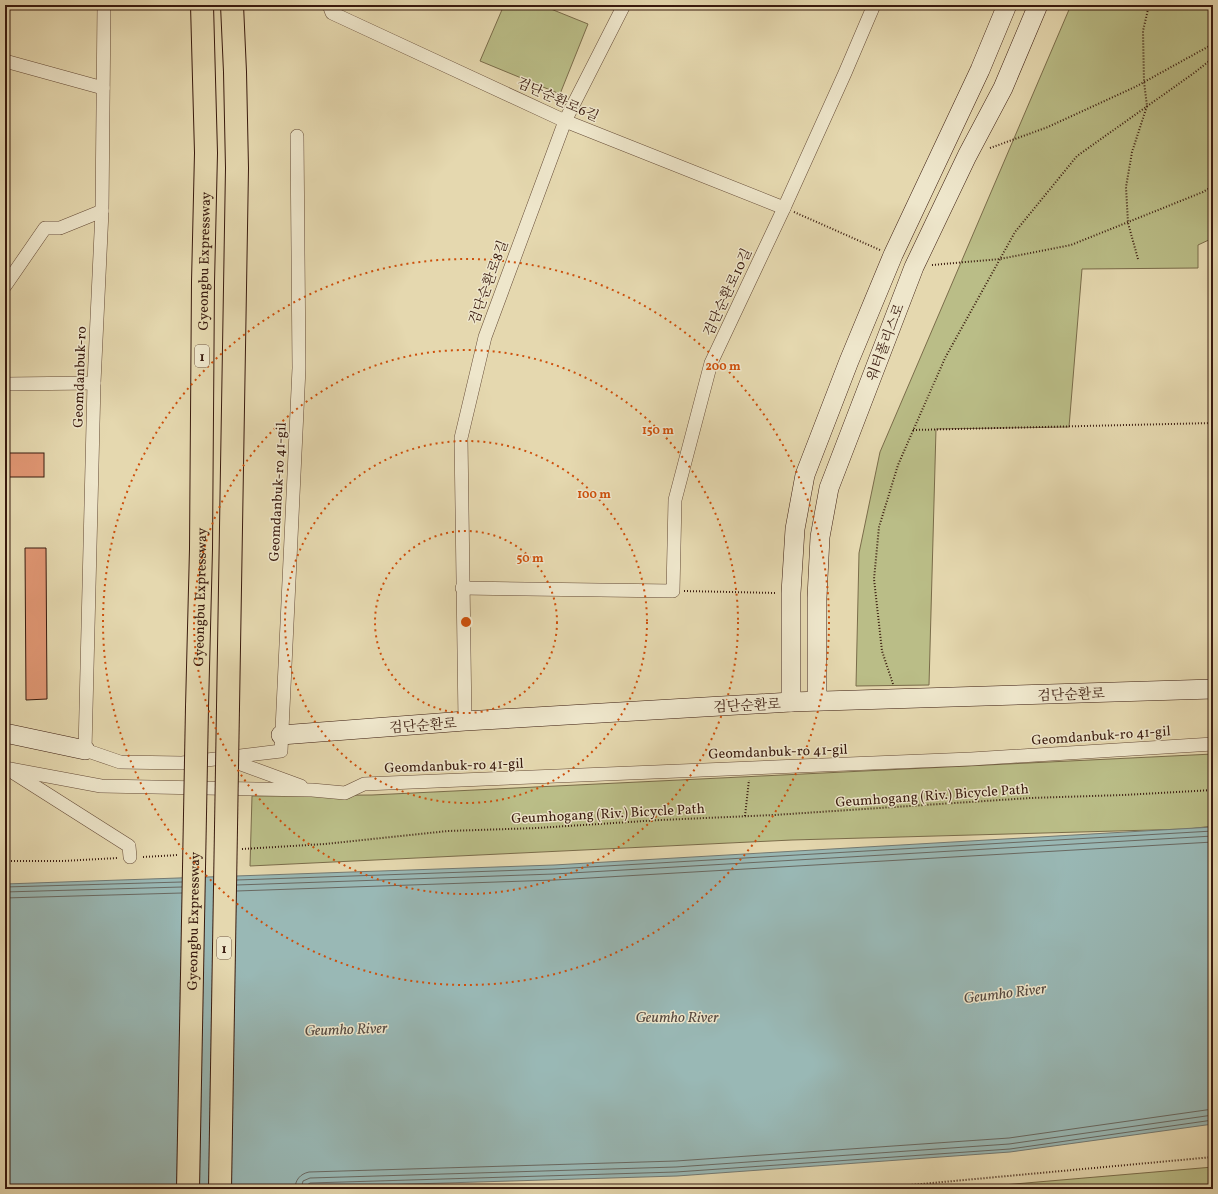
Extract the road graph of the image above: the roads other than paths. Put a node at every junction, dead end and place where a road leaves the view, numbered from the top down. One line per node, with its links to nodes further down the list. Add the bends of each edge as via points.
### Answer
1 (104, 5): 10 (street, Geomdanbuk-ro)
2 (202, 5): 31 (highway, Gyeongbu Expressway / 1, bridge, via 206,153)
3 (232, 5): 32 (highway, 1, bridge, via 236,168)
4 (329, 5): 11 (street, 검단순환로6길, via 332,13)
5 (624, 5): 11 (street, 검단순환로8길)
6 (874, 5): 13 (street, 검단순환로10길)
7 (1007, 5): 21 (main road, 워터폴리스로, via 980,70 893,255 805,475 795,529 791,593)
8 (1038, 5): 20 (main road, 워터폴리스로, via 1003,88 914,267 829,488 820,537)
9 (5, 61): 10 (street)
10 (103, 88): 14 (street, Geomdanbuk-ro)
11 (565, 121): 13 (street, 검단순환로6길); 18 (street, 검단순환로8길, via 485,337 460,438)
12 (297, 136): 24 (street, Geomdanbuk-ro 41-gil, via 299,368)
13 (784, 208): 18 (street, 검단순환로10길, via 711,363 675,500 673,591)
14 (102, 211): 15 (street, via 60,228 45,228); 16 (street, Geomdanbuk-ro)
15 (5, 286)
16 (94, 383): 17 (street); 26 (street, Geomdanbuk-ro)
17 (5, 384)
18 (462, 588): 22 (street, 검단순환로8길)
19 (1213, 689): 20 (main road, 검단순환로)
20 (817, 701): 21 (main road, 검단순환로)
21 (791, 702): 22 (main road, 검단순환로)
22 (465, 721): 24 (main road, 검단순환로)
23 (5, 733): 26 (main road)
24 (282, 735): 27 (street, Geomdanbuk-ro 41-gil, via 281,751)
25 (1213, 744): 29 (street, Geomdanbuk-ro 41-gil, via 971,759 364,784 345,793)
26 (85, 750): 27 (street, Geomdanbuk-ro 41-gil, via 120,762 182,763)
27 (223, 758): 29 (street)
28 (6, 769): 29 (street, via 101,786); 30 (street, via 129,846)
29 (312, 790)
30 (130, 858)
31 (188, 1189)
32 (220, 1189)

